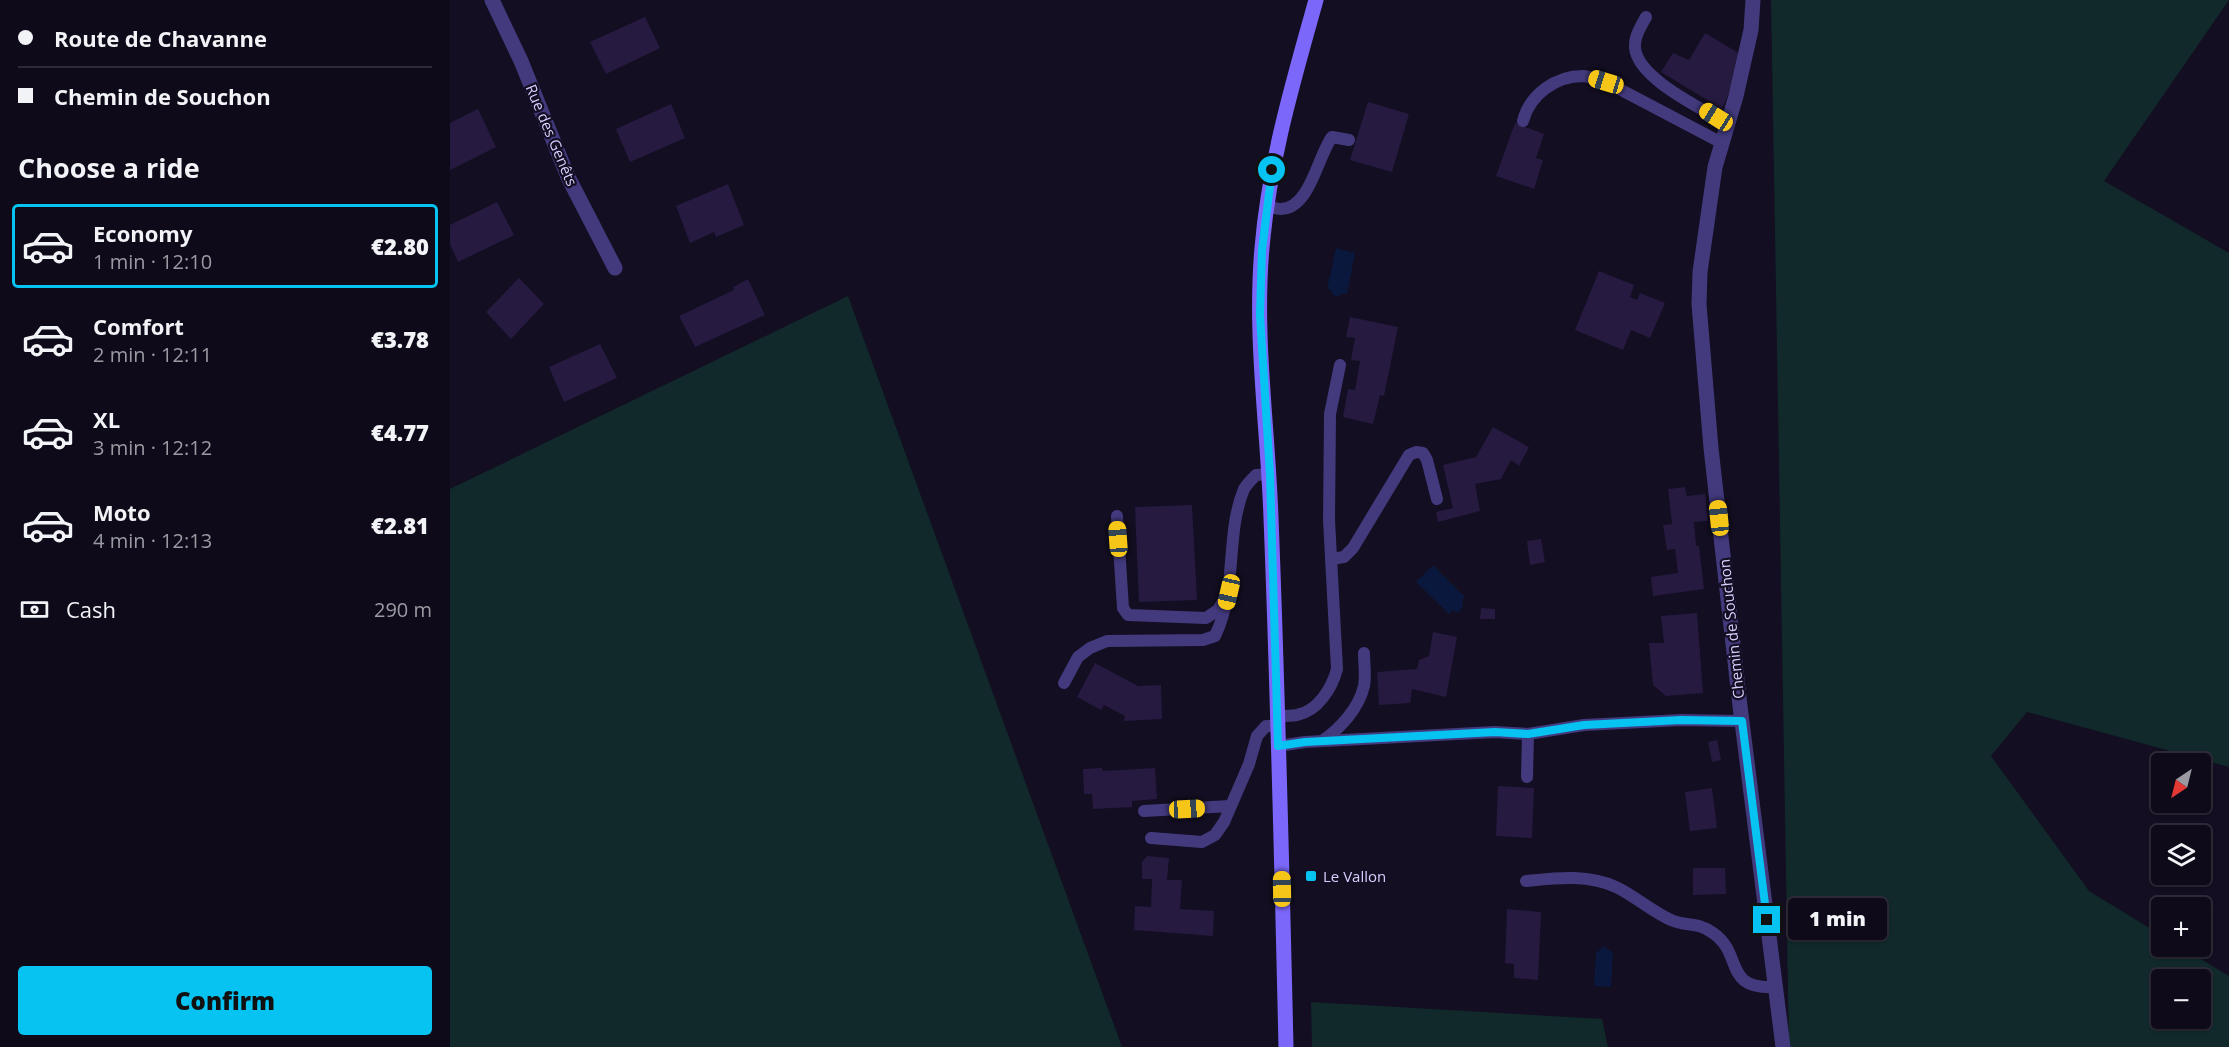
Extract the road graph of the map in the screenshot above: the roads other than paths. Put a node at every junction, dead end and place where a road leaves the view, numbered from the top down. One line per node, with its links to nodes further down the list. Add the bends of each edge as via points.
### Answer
1 (492, 0): 10 (street, Rue des Genêts, via 568,177)
2 (1316, 0): 9 (main road, via 1287,101)
3 (1753, 0): 6 (street, Chemin de Souchon, via 1751,30)
4 (1646, 17): 6 (lane, via 1635,48 1644,69 1655,80)
5 (1523, 121): 8 (lane, via 1530,104 1541,92 1565,78 1586,76 1606,82)
6 (1728, 124): 8 (street, Chemin de Souchon)
7 (1349, 140): 9 (lane, via 1332,137 1299,200 1283,209)
8 (1722, 143): 20 (street, Chemin de Souchon, via 1703,248 1699,304)
9 (1267, 206): 12 (main road, via 1260,315)
10 (615, 268)
11 (1340, 365): 15 (lane, via 1330,414)
12 (1270, 474): 16 (lane, via 1256,475 1245,488 1236,517); 19 (main road)
13 (1437, 499): 15 (lane, via 1423,453 1409,455 1353,548 1344,556)
14 (1117, 516): 16 (lane, via 1123,608 1128,615 1206,618 1218,610)
15 (1331, 559): 19 (lane, via 1337,669 1333,683 1311,709)
16 (1229, 592): 18 (lane, via 1215,636 1203,640 1107,641 1078,657)
17 (1364, 653): 22 (lane, via 1364,686 1357,703)
18 (1064, 683)
19 (1277, 721): 23 (main road); 25 (lane, via 1257,736)
20 (1742, 721): 21 (lane, via 1584,725); 29 (street, Chemin de Souchon)
21 (1528, 734): 22 (lane, via 1495,732); 24 (lane)
22 (1320, 742): 23 (lane)
23 (1278, 746): 30 (main road)
24 (1527, 777)
25 (1230, 806): 26 (lane); 27 (lane, via 1215,835 1202,842)
26 (1144, 811)
27 (1150, 838)
28 (1526, 880): 29 (lane, via 1575,877 1617,888 1668,918 1702,925 1725,946 1739,977 1762,988)
29 (1776, 987): 31 (street, Chemin de Souchon)
30 (1286, 1047)
31 (1784, 1047)

